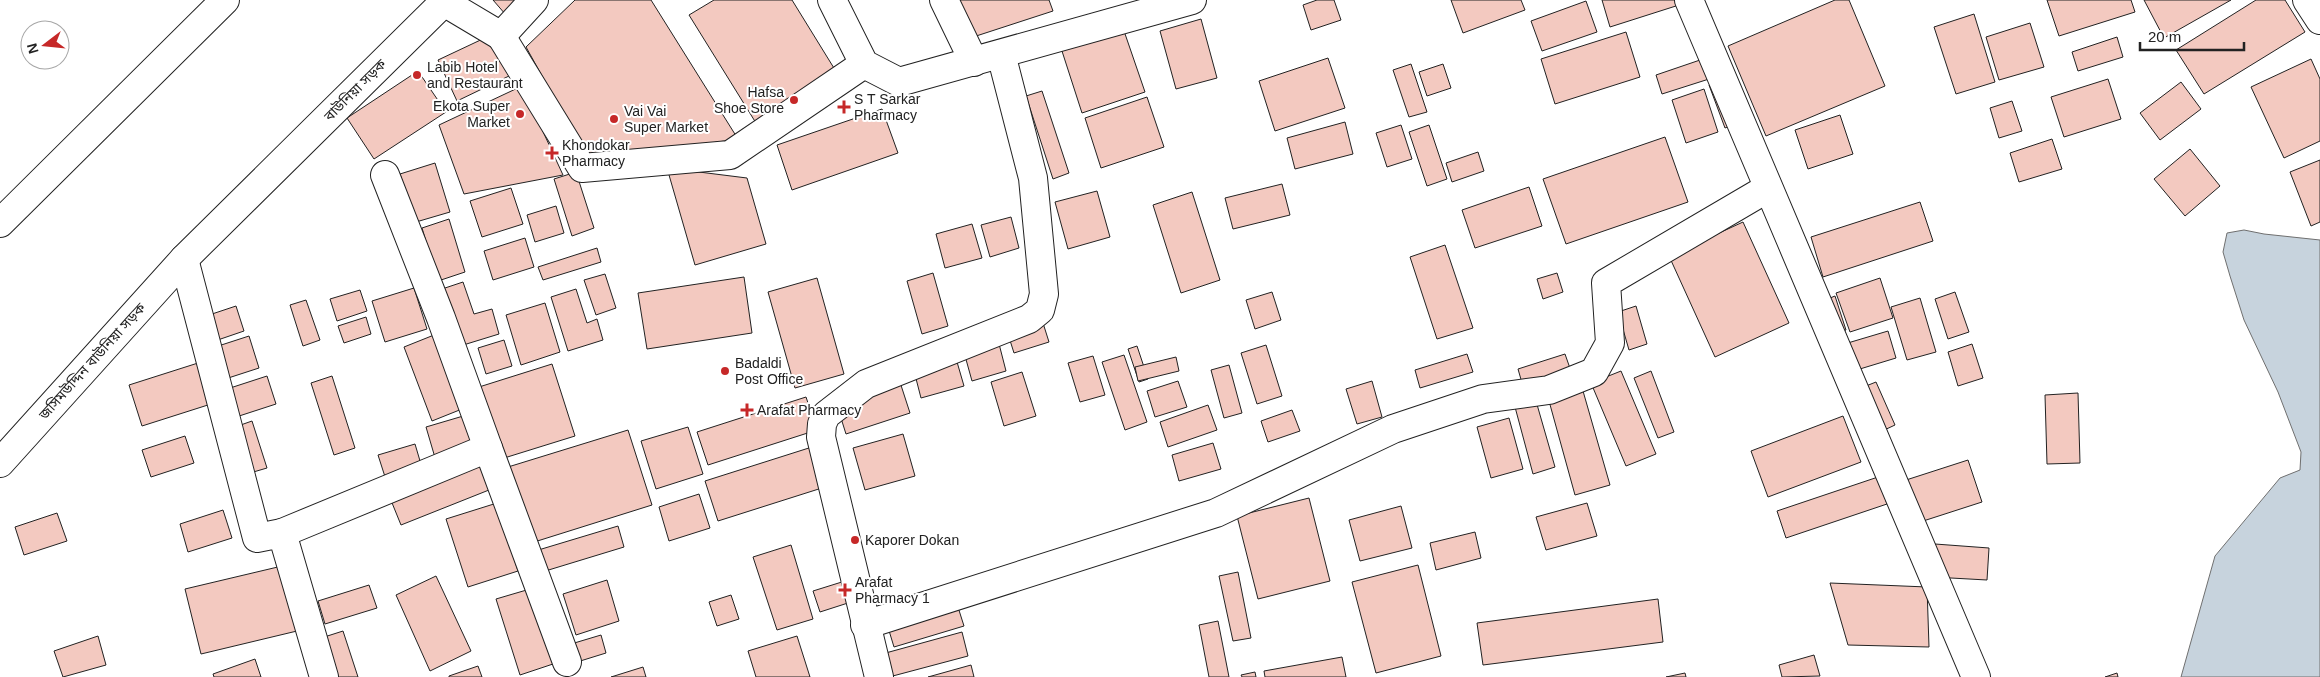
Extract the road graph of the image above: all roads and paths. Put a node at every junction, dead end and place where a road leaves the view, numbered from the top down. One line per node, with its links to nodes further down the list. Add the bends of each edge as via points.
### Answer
1 (225, 0): 16 (street)
2 (534, 0): 10 (street)
3 (832, 0): 13 (street)
4 (944, 0): 12 (street)
5 (1192, 0): 11 (street)
6 (1689, 0): 15 (street)
7 (2307, 0): 9 (street)
8 (445, 1): 10 (street, বাউনিয়া সড়ক); 17 (street, বাউনিয়া সড়ক)
9 (2320, 20)
10 (501, 36): 13 (street, via 582,168 730,155)
11 (1001, 54): 12 (street); 21 (street, via 1033,178 1044,294 1040,310 1030,319 866,384 826,415 820,436)
12 (974, 62): 13 (street, via 899,82)
13 (864, 64)
14 (385, 175): 18 (street)
15 (1768, 188): 21 (street, via 1606,283 1610,343 1594,372 1549,390 1483,399 1392,429 1216,513); 25 (street)
16 (0, 223)
17 (184, 259): 19 (street, জসিমউদ্দিন বাউনিয়া সড়ক); 20 (street, via 257,538)
18 (488, 448): 20 (street); 22 (street)
19 (0, 463)
20 (282, 533): 23 (street)
21 (865, 626): 24 (street)
22 (567, 662)
23 (324, 677)
24 (879, 677)
25 (1976, 677)

